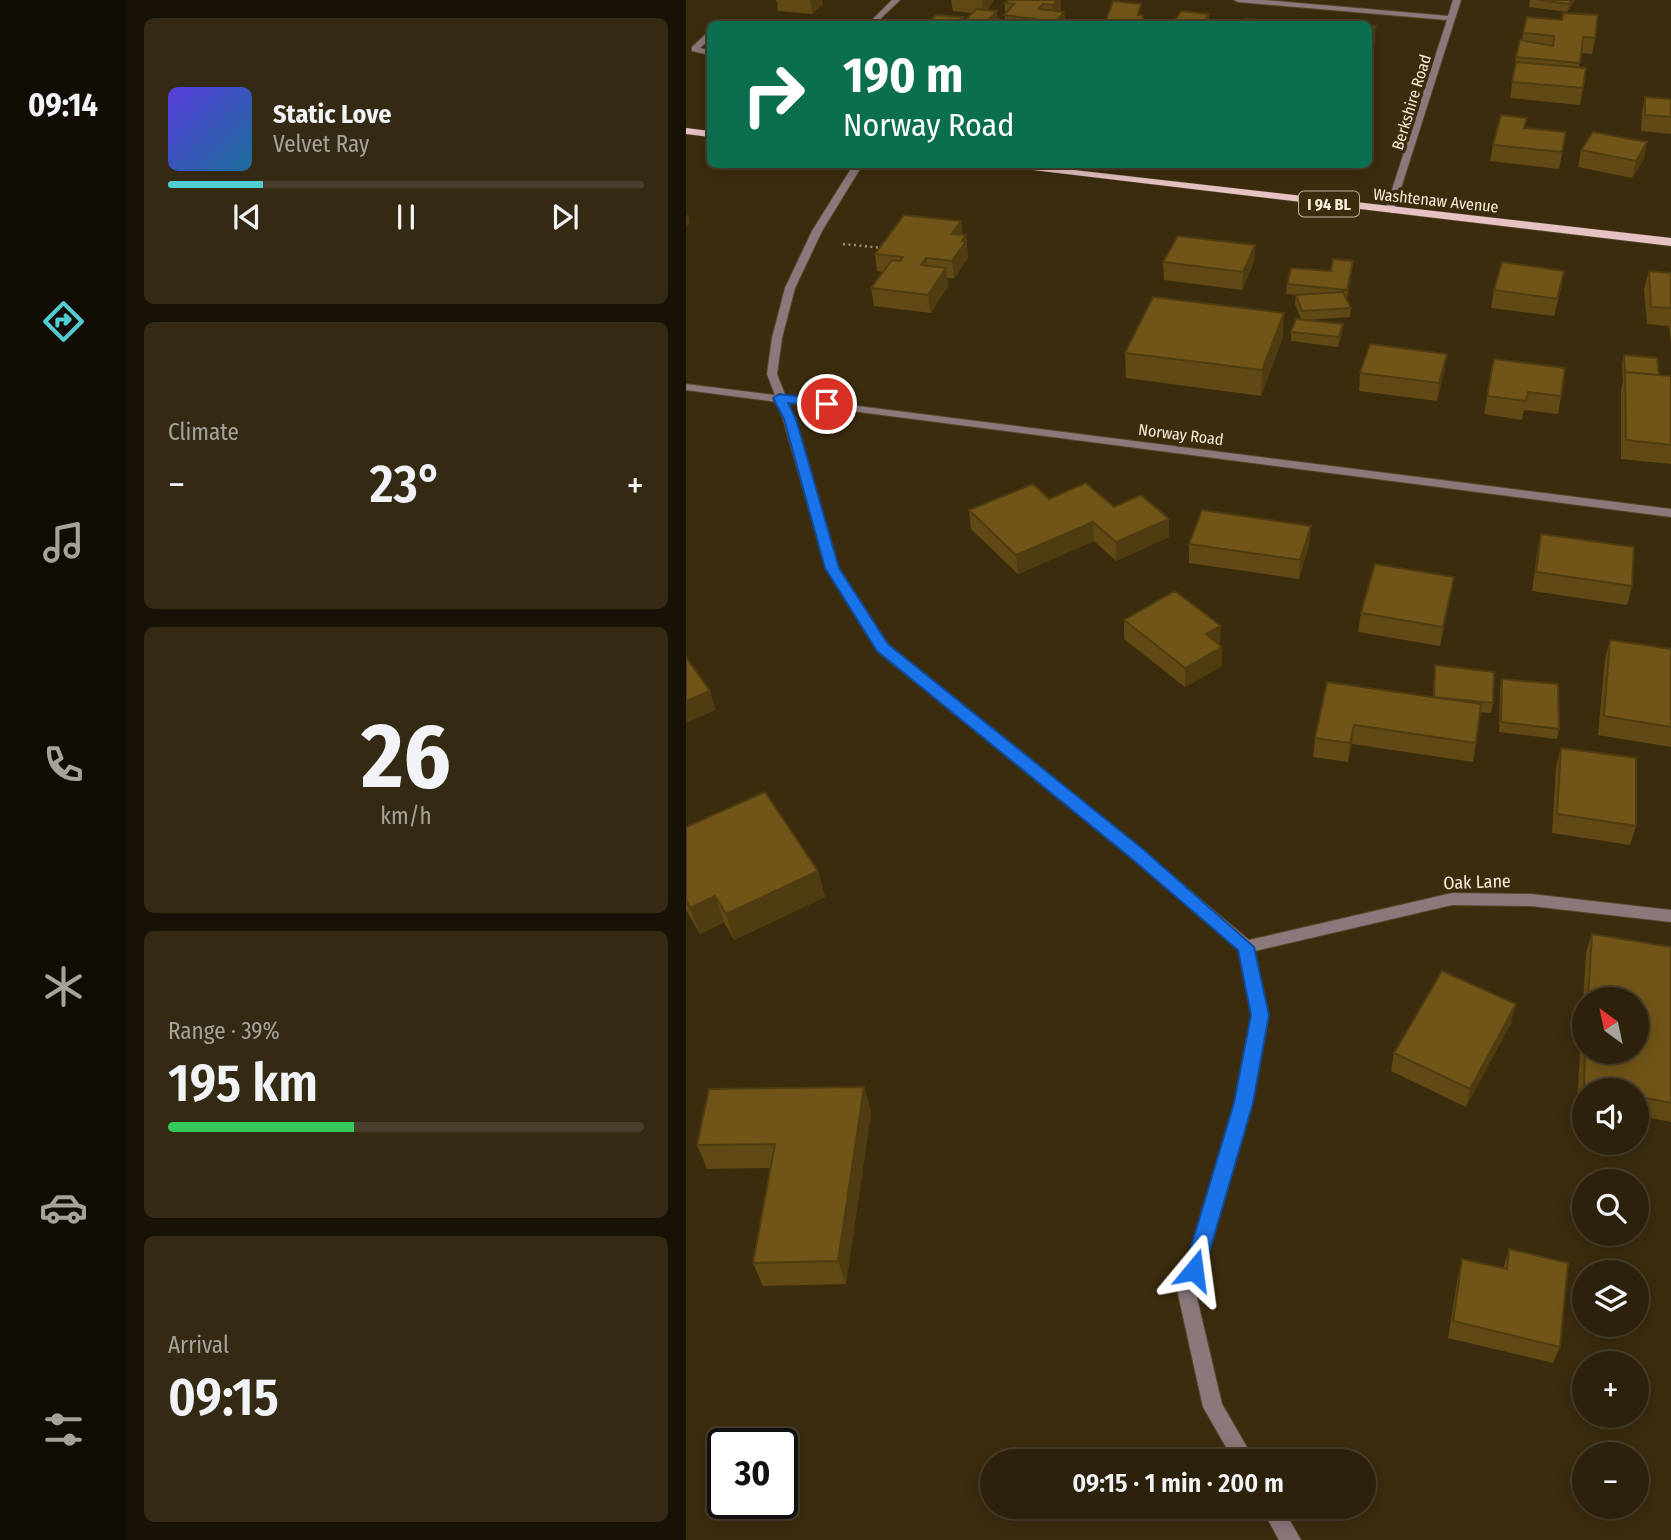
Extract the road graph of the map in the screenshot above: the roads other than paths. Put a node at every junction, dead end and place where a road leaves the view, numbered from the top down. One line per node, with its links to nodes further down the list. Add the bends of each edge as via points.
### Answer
1 (896, 0): 5 (street)
2 (1238, 0): 4 (street)
3 (1457, 0): 4 (street, Berkshire Road)
4 (1451, 18): 12 (street, Berkshire Road)
5 (874, 21)
6 (707, 38): 7 (street, via 695,49)
7 (707, 52)
8 (686, 131): 9 (main road)
9 (707, 134)
10 (856, 168): 15 (street, via 817,231 790,288 772,374)
11 (1022, 168): 12 (main road, Washtenaw Avenue / I 94 BL)
12 (1391, 211): 13 (main road, Washtenaw Avenue / I 94 BL)
13 (1671, 242)
14 (686, 387): 15 (street, Norway Road)
15 (779, 398): 16 (street, Norway Road); 18 (street, via 790,419 832,568 882,648)
16 (1671, 513)
17 (1671, 915): 18 (street, Oak Lane, via 1531,900 1452,899)
18 (1246, 947): 19 (street, via 1260,1015 1244,1103 1187,1294 1213,1407)
19 (1238, 1449)
20 (1278, 1519): 21 (street)
21 (1291, 1540)

